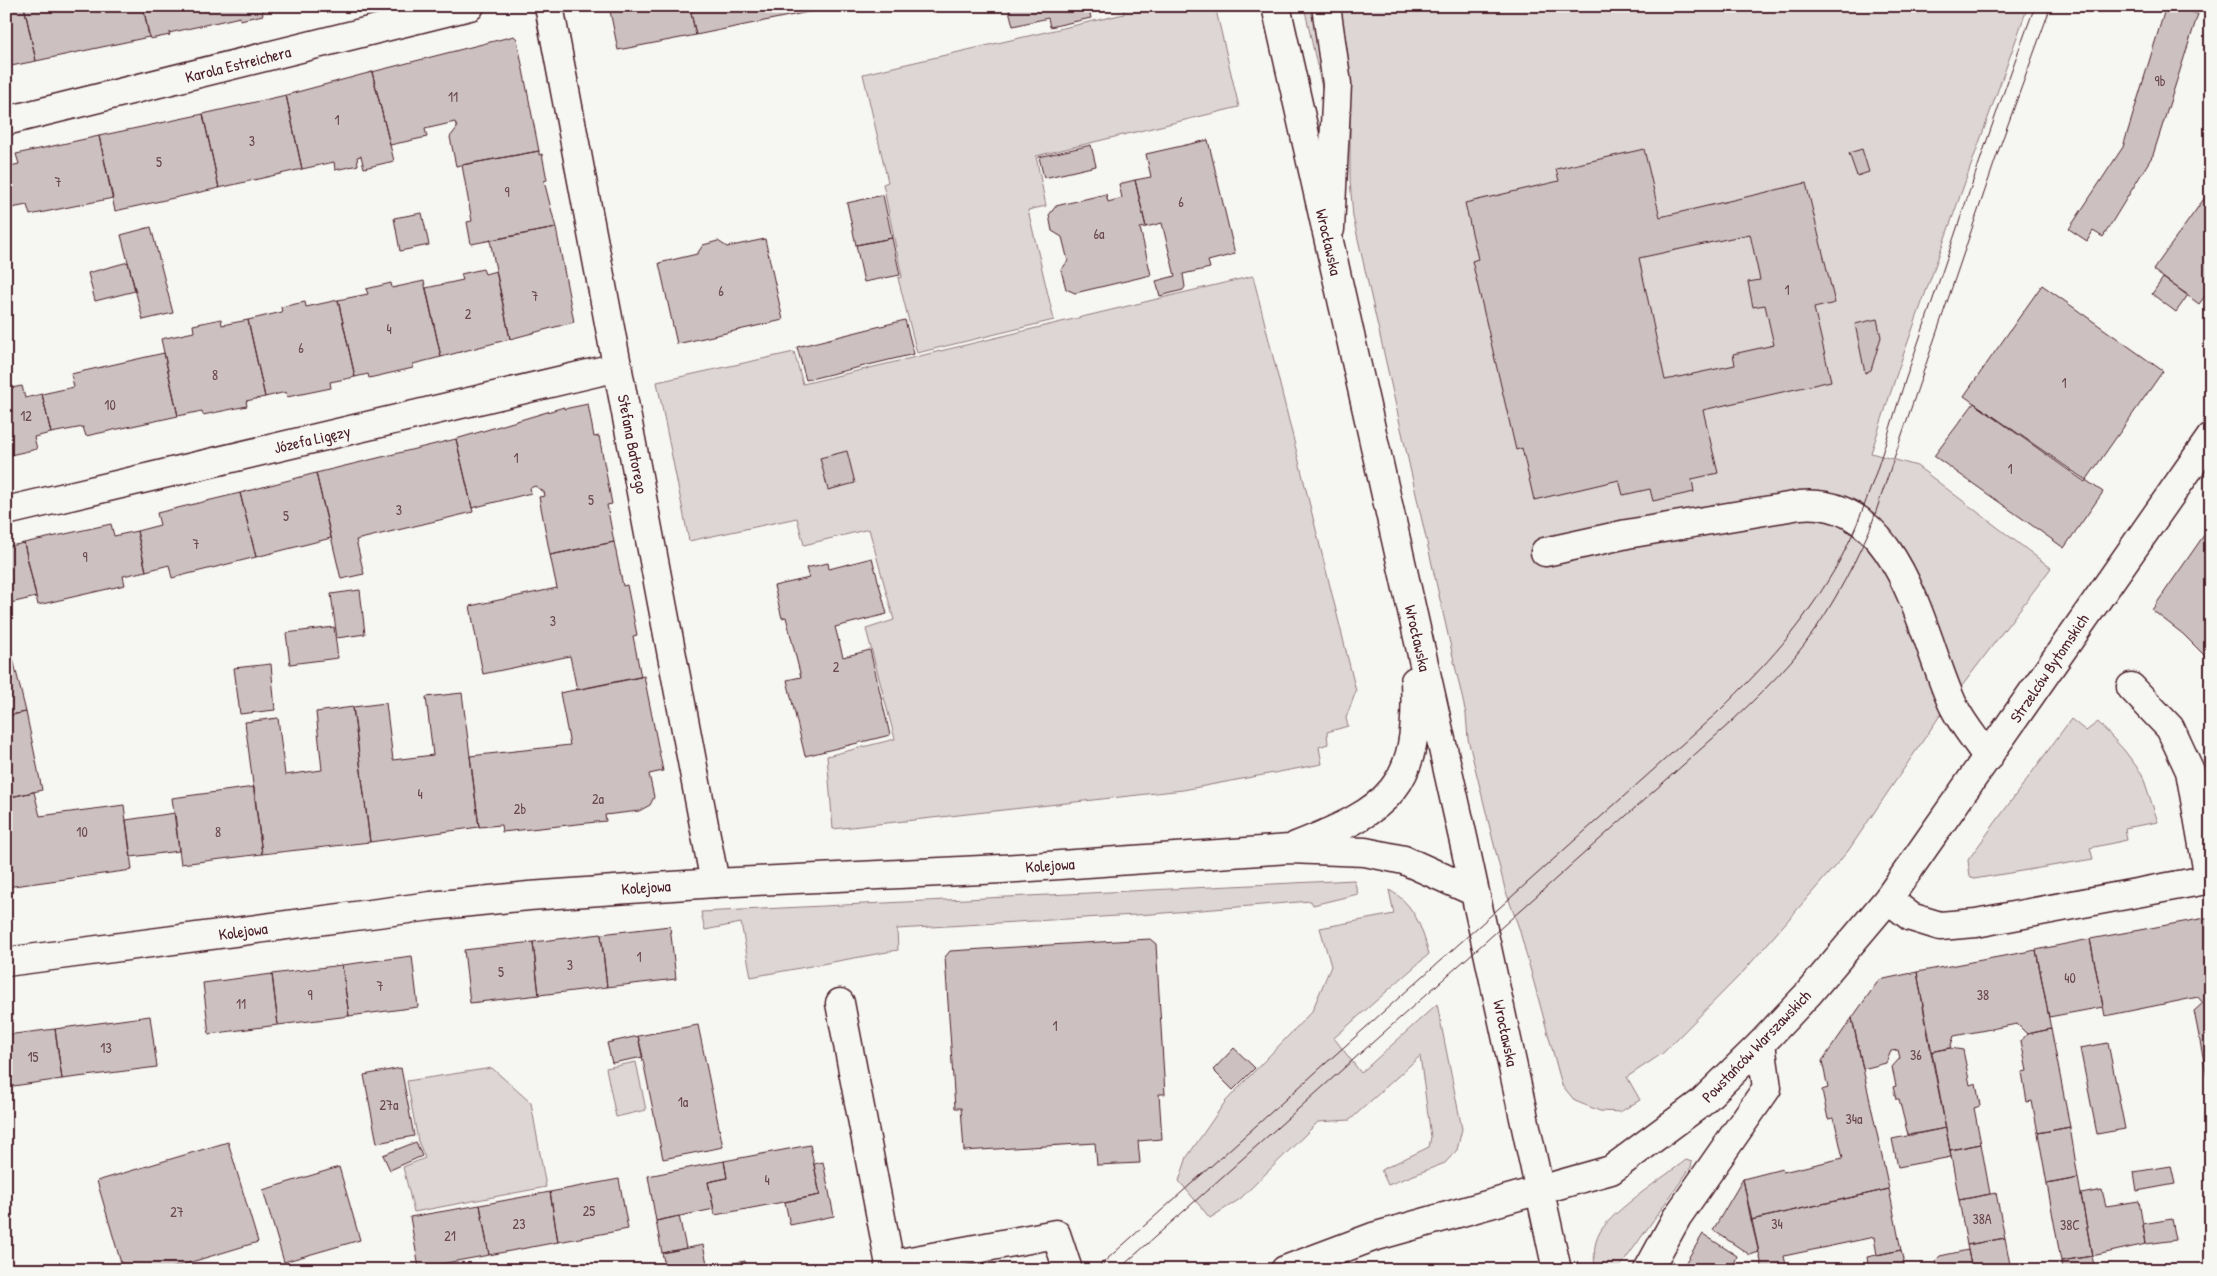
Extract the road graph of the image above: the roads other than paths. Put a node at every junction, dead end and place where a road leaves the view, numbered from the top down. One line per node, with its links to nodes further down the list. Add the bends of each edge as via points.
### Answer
1 (470, 6): 5 (main road, Karola Estreichera)
2 (549, 6): 7 (main road, Stefana Batorego)
3 (1276, 6): 6 (main road, Wrocławska)
4 (1326, 6): 6 (main road, via 1338,84)
5 (6, 121)
6 (1329, 243): 11 (main road, Wrocławska)
7 (618, 367): 9 (main road, Józefa Ligęzy); 16 (main road, Stefana Batorego)
8 (2211, 437): 13 (main road, Strzelców Bytomskich)
9 (6, 511)
10 (1545, 552): 13 (main road, via 1626,534 1800,505 1818,503 1850,515 1877,535 1896,562 1955,708)
11 (1412, 612): 14 (main road, Kolejowa, via 1416,716 1409,758 1396,786 1383,802 1365,815); 17 (main road, Wrocławska)
12 (2131, 687): 15 (main road, via 2170,728 2190,771)
13 (1988, 758): 18 (main road, Strzelców Bytomskich)
14 (1289, 849): 16 (main road, Kolejowa, via 1002,869); 17 (main road, Kolejowa, via 1365,852 1404,860)
15 (2210, 879): 18 (main road, via 1976,923 1940,926 1911,917)
16 (715, 882): 19 (main road, Kolejowa, via 431,906)
17 (1475, 892): 22 (main road, Wrocławska)
18 (1888, 900): 21 (main road, Powstańców Warszawskich)
19 (6, 962)
20 (840, 1004): 23 (main road)
21 (1761, 1044): 22 (main road, Powstańców Warszawskich, via 1701,1103 1611,1170); 27 (main road, via 1768,1088 1677,1217)
22 (1540, 1190): 25 (main road, Powstańców Warszawskich, via 1374,1237); 26 (main road, Wrocławska)
23 (890, 1267): 24 (main road, via 1056,1234)
24 (1068, 1270)
25 (1285, 1270)
26 (1557, 1270)
27 (1648, 1270)

